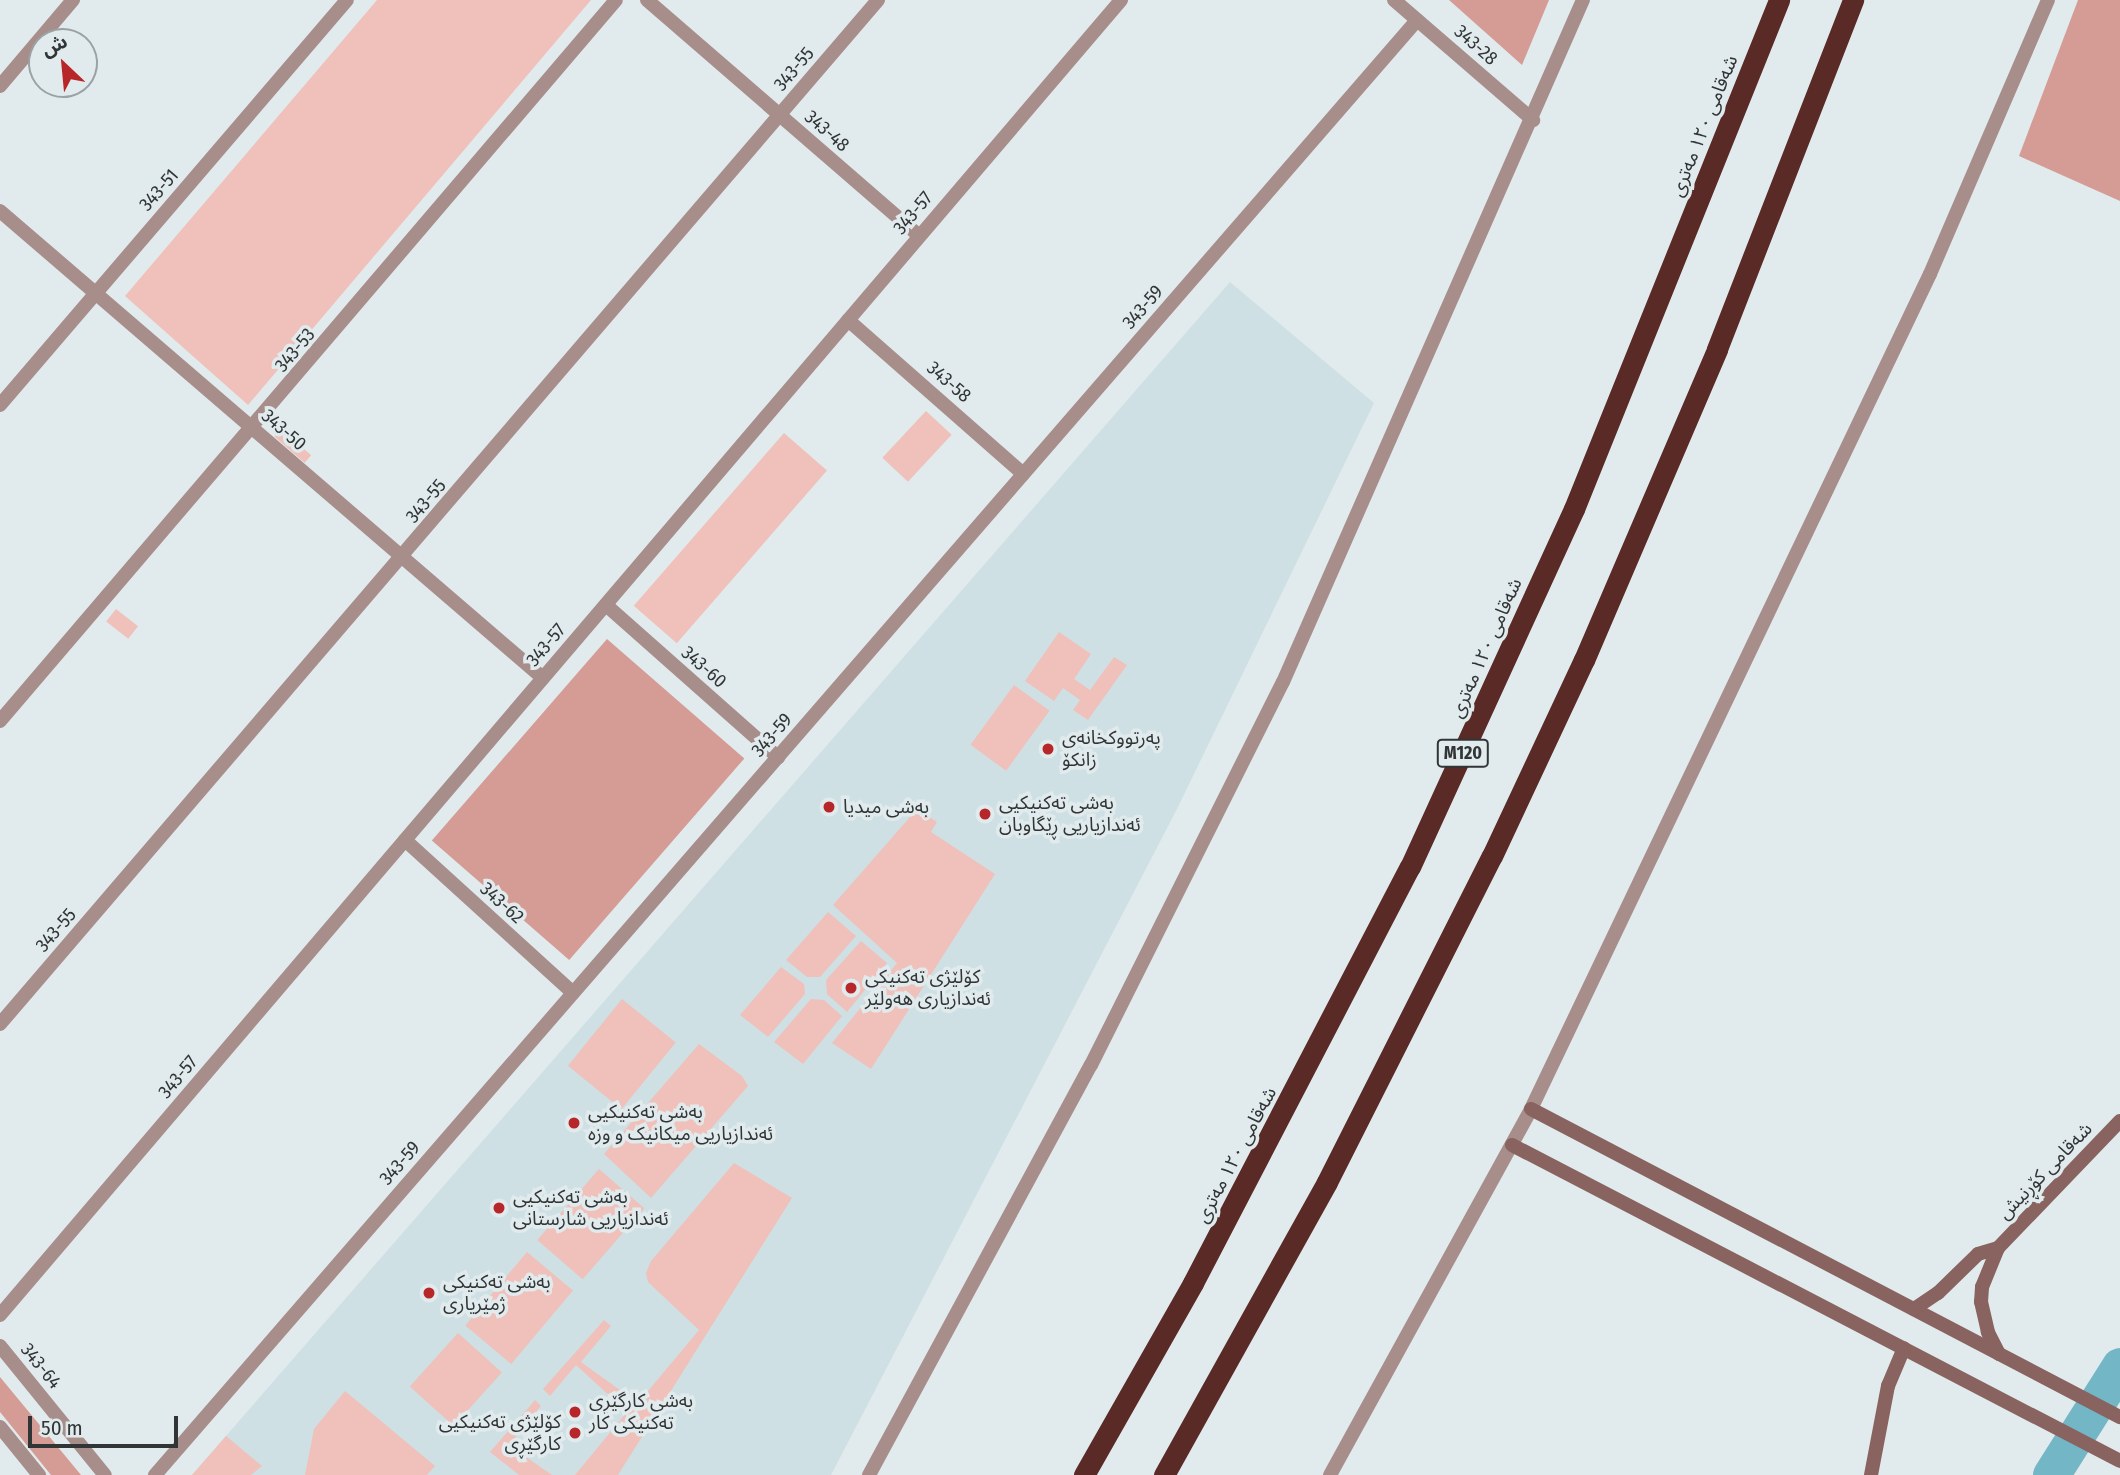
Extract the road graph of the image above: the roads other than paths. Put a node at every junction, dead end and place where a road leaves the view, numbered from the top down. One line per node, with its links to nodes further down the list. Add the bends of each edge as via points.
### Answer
1 (73, 0): 13 (street)
2 (347, 0): 18 (street, 343-51)
3 (616, 0): 21 (street, 343-53)
4 (646, 0): 14 (street, 343-48)
5 (878, 0): 14 (street, 343-55)
6 (1121, 0): 17 (street, 343-57)
7 (1394, 0): 12 (street, 343-28)
8 (1583, 0): 15 (street)
9 (1779, 0): 47 (highway, شەقامی ١٢٠ مەتری / M120, via 1574,509 1427,830 1316,1053)
10 (1853, 0): 48 (highway, via 1717,349 1515,807 1327,1182)
11 (2048, 0): 31 (street, via 1930,274)
12 (1417, 20): 15 (street, 343-28); 22 (street, 343-59)
13 (0, 86)
14 (780, 115): 17 (street, 343-48); 23 (street, 343-55)
15 (1533, 120): 46 (street, via 1283,682 1091,1065)
16 (0, 211): 18 (street, 343-50)
17 (919, 236): 19 (street, 343-57)
18 (95, 293): 20 (street, 343-51); 21 (street, 343-50)
19 (848, 320): 22 (street, 343-58); 24 (street, 343-57)
20 (0, 405)
21 (253, 429): 23 (street, 343-50); 26 (street, 343-53)
22 (1023, 474): 27 (street, 343-59)
23 (404, 558): 25 (street, 343-50); 30 (street, 343-55)
24 (606, 605): 25 (street, 343-57); 27 (street, 343-60)
25 (543, 678): 28 (street, 343-57)
26 (0, 721)
27 (778, 757): 29 (street, 343-59)
28 (405, 840): 29 (street, 343-62); 36 (street, 343-57)
29 (573, 993): 45 (street, 343-59)
30 (0, 1024)
31 (1531, 1108): 33 (street); 35 (main road)
32 (2120, 1121): 34 (main road, شەقامی کۆڕنیش)
33 (1512, 1145): 38 (main road); 49 (street)
34 (1998, 1248): 35 (main road, شەقامی کۆڕنیش, via 1978,1254 1938,1293); 39 (main road, شەقامی کۆڕنیش, via 1982,1287 1981,1302)
35 (1914, 1309): 39 (main road)
36 (0, 1315)
37 (0, 1346): 44 (street, 343-64)
38 (1904, 1348): 42 (main road); 50 (main road, via 1888,1386)
39 (1999, 1353): 40 (main road)
40 (2120, 1417)
41 (0, 1427): 43 (street)
42 (2119, 1460)
43 (39, 1475)
44 (106, 1475)
45 (155, 1475)
46 (869, 1475)
47 (1084, 1475)
48 (1164, 1475)
49 (1329, 1475)
50 (1871, 1475)

